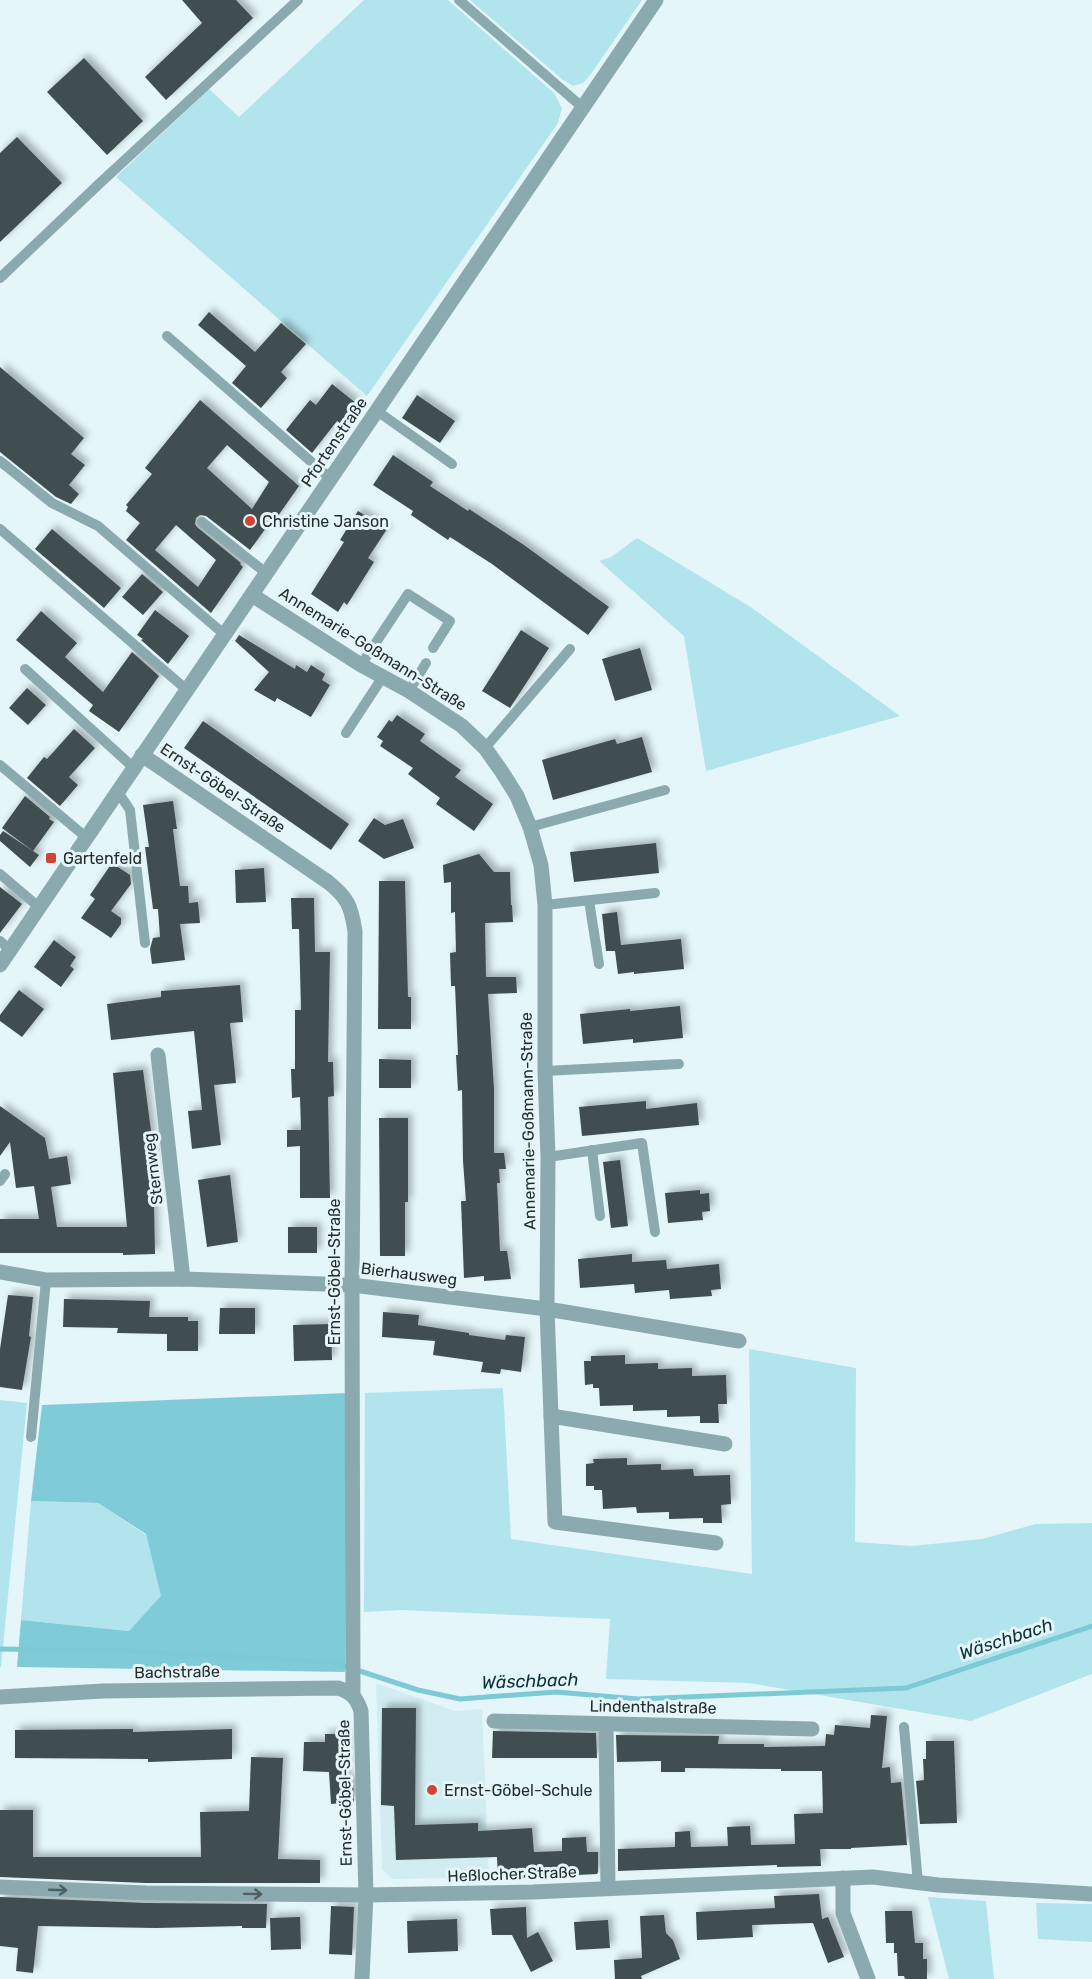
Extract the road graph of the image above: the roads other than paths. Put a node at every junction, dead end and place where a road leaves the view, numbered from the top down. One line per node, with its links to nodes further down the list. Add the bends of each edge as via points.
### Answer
1 (298, 0): 5 (lane)
2 (459, 0): 4 (lane)
3 (656, 0): 4 (street, Pfortenstraße)
4 (582, 107): 7 (street, Pfortenstraße)
5 (0, 278)
6 (167, 336): 10 (lane)
7 (377, 411): 9 (lane); 10 (street, Pfortenstraße)
8 (0, 461): 15 (lane, via 51,503 98,526)
9 (452, 464)
10 (331, 479): 13 (street, Pfortenstraße)
11 (202, 522): 13 (lane)
12 (0, 529): 22 (lane)
13 (266, 573): 14 (street, Pfortenstraße)
14 (252, 595): 15 (street, Pfortenstraße); 19 (street, Annemarie-Goßmann-Straße)
15 (225, 635): 22 (street, Pfortenstraße)
16 (433, 648): 19 (lane, via 450,621 408,594)
17 (570, 649): 25 (lane)
18 (426, 663): 23 (lane)
19 (361, 665): 21 (street, Annemarie-Goßmann-Straße)
20 (26, 669): 26 (lane)
21 (382, 678): 23 (street, Annemarie-Goßmann-Straße); 24 (lane)
22 (187, 690): 26 (street, Pfortenstraße)
23 (409, 691): 25 (street, Annemarie-Goßmann-Straße, via 462,726)
24 (346, 733)
25 (485, 748): 30 (street, Annemarie-Goßmann-Straße, via 517,796)
26 (138, 762): 29 (street, Pfortenstraße); 51 (street, Ernst-Göbel-Straße, via 328,882 349,902 355,931)
27 (0, 765): 31 (lane)
28 (665, 790): 30 (lane)
29 (118, 792): 31 (street, Pfortenstraße); 37 (lane, via 130,810)
30 (530, 827): 35 (street, Annemarie-Goßmann-Straße, via 542,865)
31 (87, 838): 36 (street, Pfortenstraße)
32 (0, 874): 36 (lane)
33 (655, 893): 34 (lane)
34 (589, 901): 35 (lane); 39 (lane)
35 (545, 905): 43 (street, Annemarie-Goßmann-Straße)
36 (40, 908): 38 (street, Pfortenstraße)
37 (145, 943)
38 (5, 946): 40 (street, Pfortenstraße)
39 (598, 964)
40 (0, 965)
41 (158, 1055): 49 (street, Sternweg)
42 (679, 1064): 43 (lane)
43 (545, 1071): 45 (street, Annemarie-Goßmann-Straße)
44 (592, 1150): 45 (lane); 46 (lane); 47 (lane, via 642,1143)
45 (548, 1157): 52 (street, Annemarie-Goßmann-Straße)
46 (600, 1216)
47 (655, 1232)
48 (0, 1272): 50 (street, Bierhausweg)
49 (183, 1279): 50 (street, Bierhausweg); 51 (street, Bierhausweg)
50 (46, 1280): 55 (lane)
51 (352, 1286): 52 (street, Bierhausweg); 58 (street, Ernst-Göbel-Straße)
52 (547, 1308): 53 (street, Bierhausweg); 54 (street, Annemarie-Goßmann-Straße)
53 (739, 1341)
54 (551, 1416): 56 (street); 57 (street, Annemarie-Goßmann-Straße, via 555,1522)
55 (31, 1437)
56 (725, 1444)
57 (716, 1543)
58 (353, 1690): 59 (street, Bachstraße, via 103,1691); 69 (street, Ernst-Göbel-Straße, via 361,1711)
59 (0, 1697)
60 (494, 1721): 61 (street, Lindenthalstraße)
61 (606, 1724): 63 (street, Lindenthalstraße); 67 (street)
62 (904, 1727): 65 (lane)
63 (812, 1729)
64 (843, 1878): 65 (street, Heßlocher Straße); 67 (street, Heßlocher Straße); 71 (street, via 843,1913)
65 (918, 1882): 68 (street, Heßlocher Straße)
66 (0, 1887): 69 (street, Heßlocher Straße, one-way to 69)
67 (608, 1888): 69 (street, Heßlocher Straße)
68 (1092, 1893)
69 (366, 1895): 70 (street, Ernst-Göbel-Straße)
70 (362, 1979)
71 (868, 1979)

